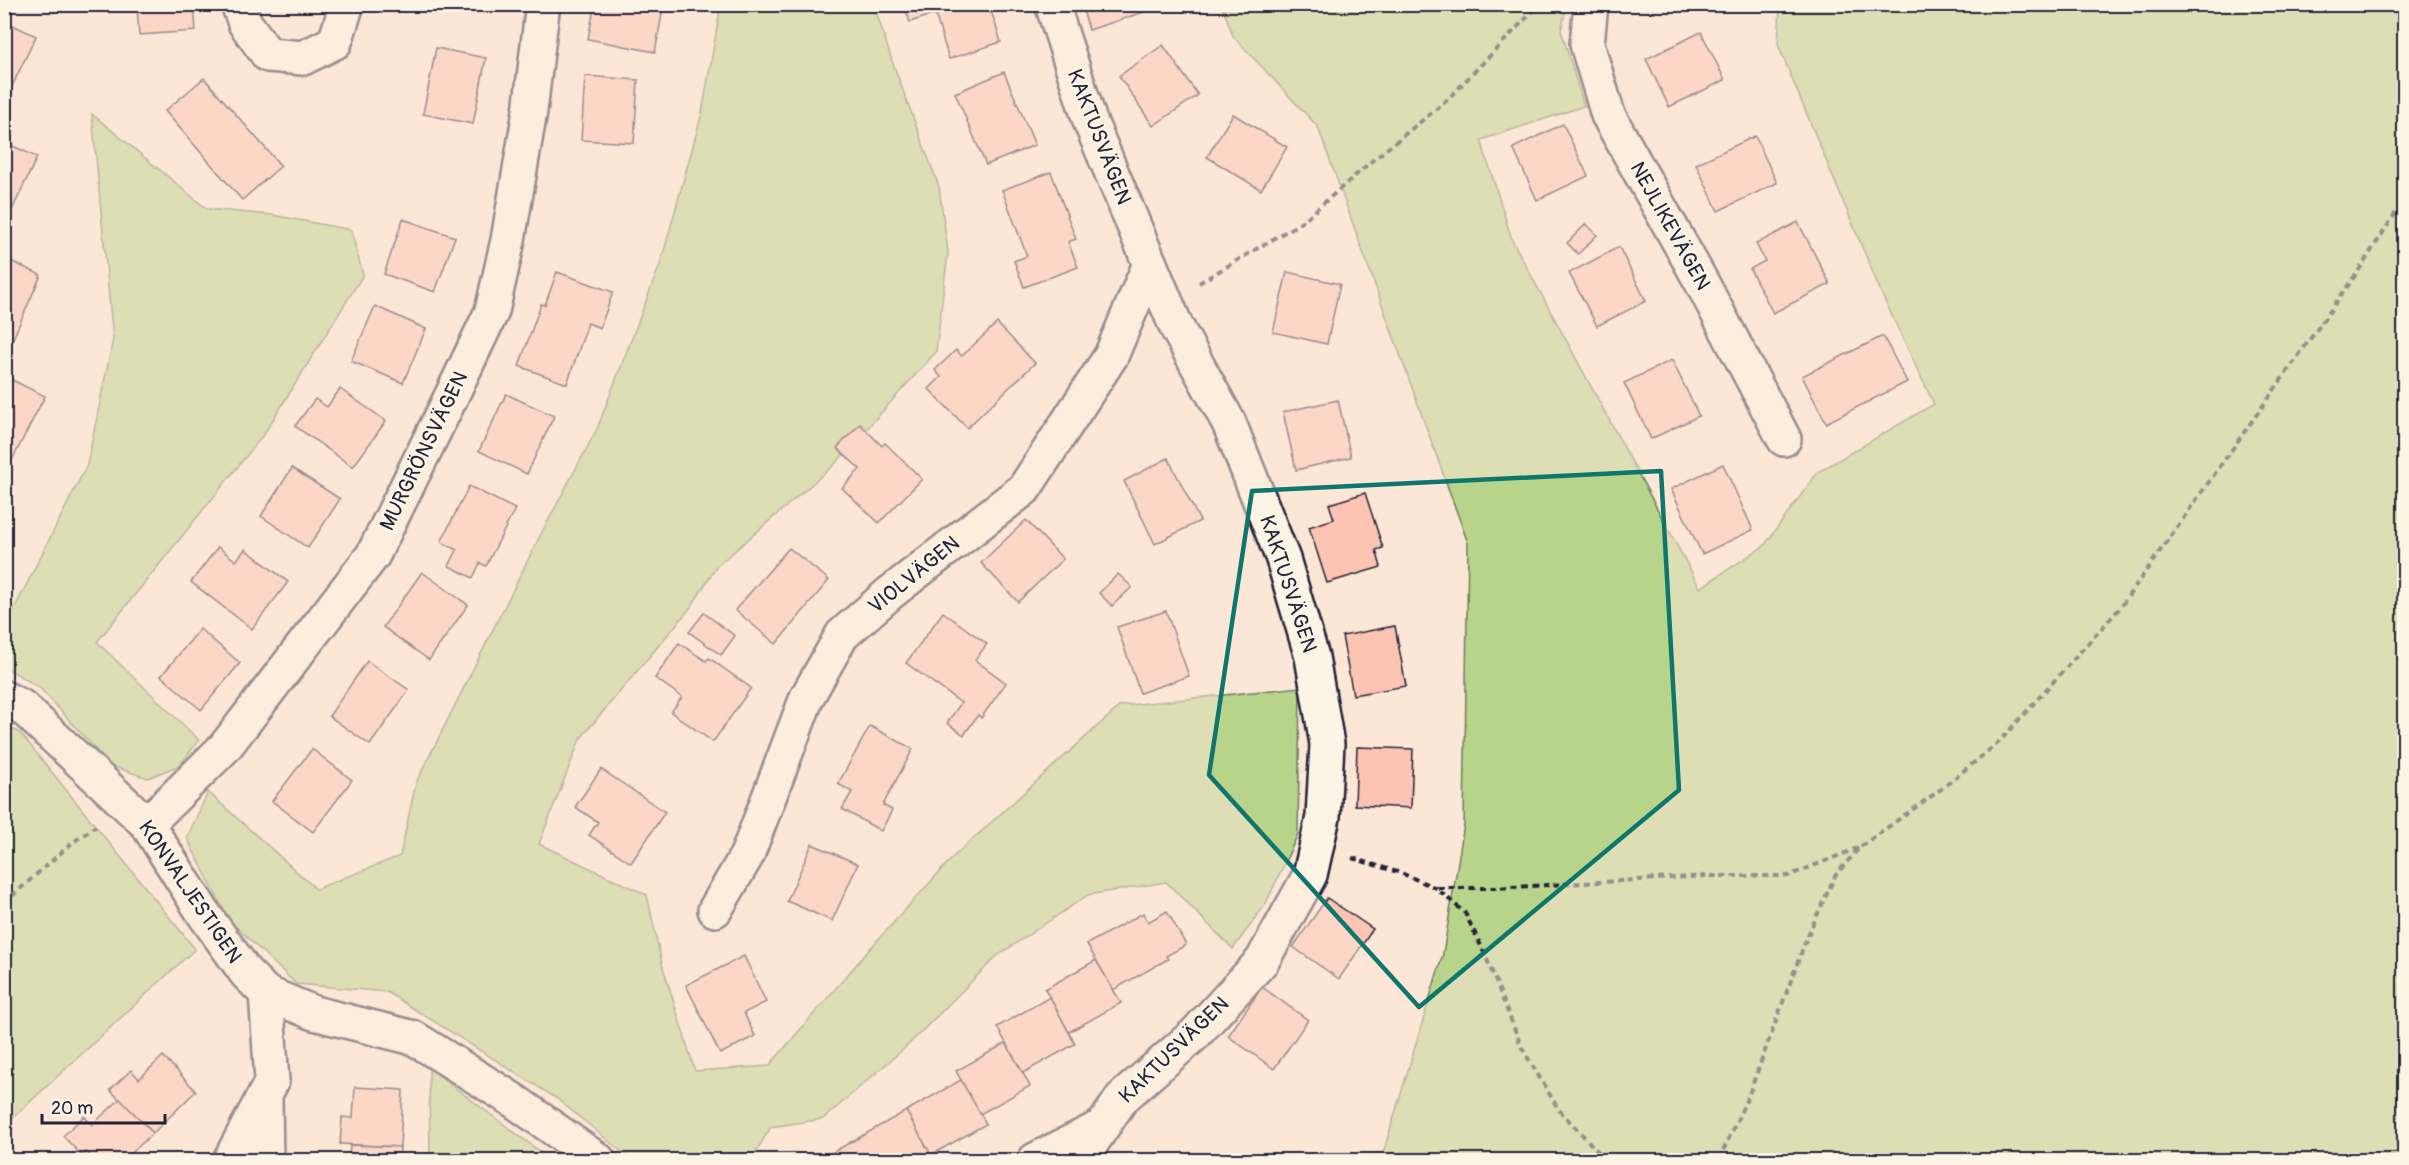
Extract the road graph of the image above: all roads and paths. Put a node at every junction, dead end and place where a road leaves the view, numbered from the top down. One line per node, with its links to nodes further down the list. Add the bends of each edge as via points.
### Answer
1 (238, 4): 2 (street, via 245,23 268,55 303,58 335,42)
2 (347, 4)
3 (540, 4): 12 (street, MURGRÖNSVÄGEN, via 530,111 492,311 373,555 225,747)
4 (1052, 4): 8 (street, KAKTUSVÄGEN, via 1090,121)
5 (1540, 4): 9 (path, via 1445,102 1302,222)
6 (1591, 4): 10 (street, NEJLIKEVÄGEN, via 1587,44 1608,115 1701,280)
7 (2404, 200): 13 (path, via 2119,609 1998,743)
8 (1150, 264): 9 (street, KAKTUSVÄGEN); 17 (street, VIOLVÄGEN, via 1111,356 1024,489 842,635 807,697 747,855)
9 (1165, 301): 14 (street, KAKTUSVÄGEN, via 1229,423 1283,559 1312,657 1328,744)
10 (1784, 440)
11 (4, 698): 12 (street, KONVALJESTIGEN, via 22,707)
12 (137, 814): 16 (path, via 72,843); 18 (street, KONVALJESTIGEN, via 246,974)
13 (1860, 847): 15 (path, via 1788,876); 27 (path, via 1835,876 1807,936 1749,1094)
14 (1317, 848): 15 (path, via 1401,873); 20 (street, KAKTUSVÄGEN, via 1310,874 1262,961 1195,1034 1122,1098)
15 (1436, 888): 26 (path, via 1465,913 1522,1048 1559,1110)
16 (4, 903)
17 (715, 910)
18 (266, 993): 19 (street, via 272,1082); 21 (street, KONVALJESTIGEN, via 314,1013 414,1038 513,1100)
19 (265, 1094): 22 (street); 23 (street)
20 (1103, 1126): 24 (street, KAKTUSVÄGEN); 25 (street, KAKTUSVÄGEN)
21 (596, 1160)
22 (230, 1161)
23 (266, 1161)
24 (1035, 1161)
25 (1080, 1161)
26 (1606, 1161)
27 (1719, 1161)

